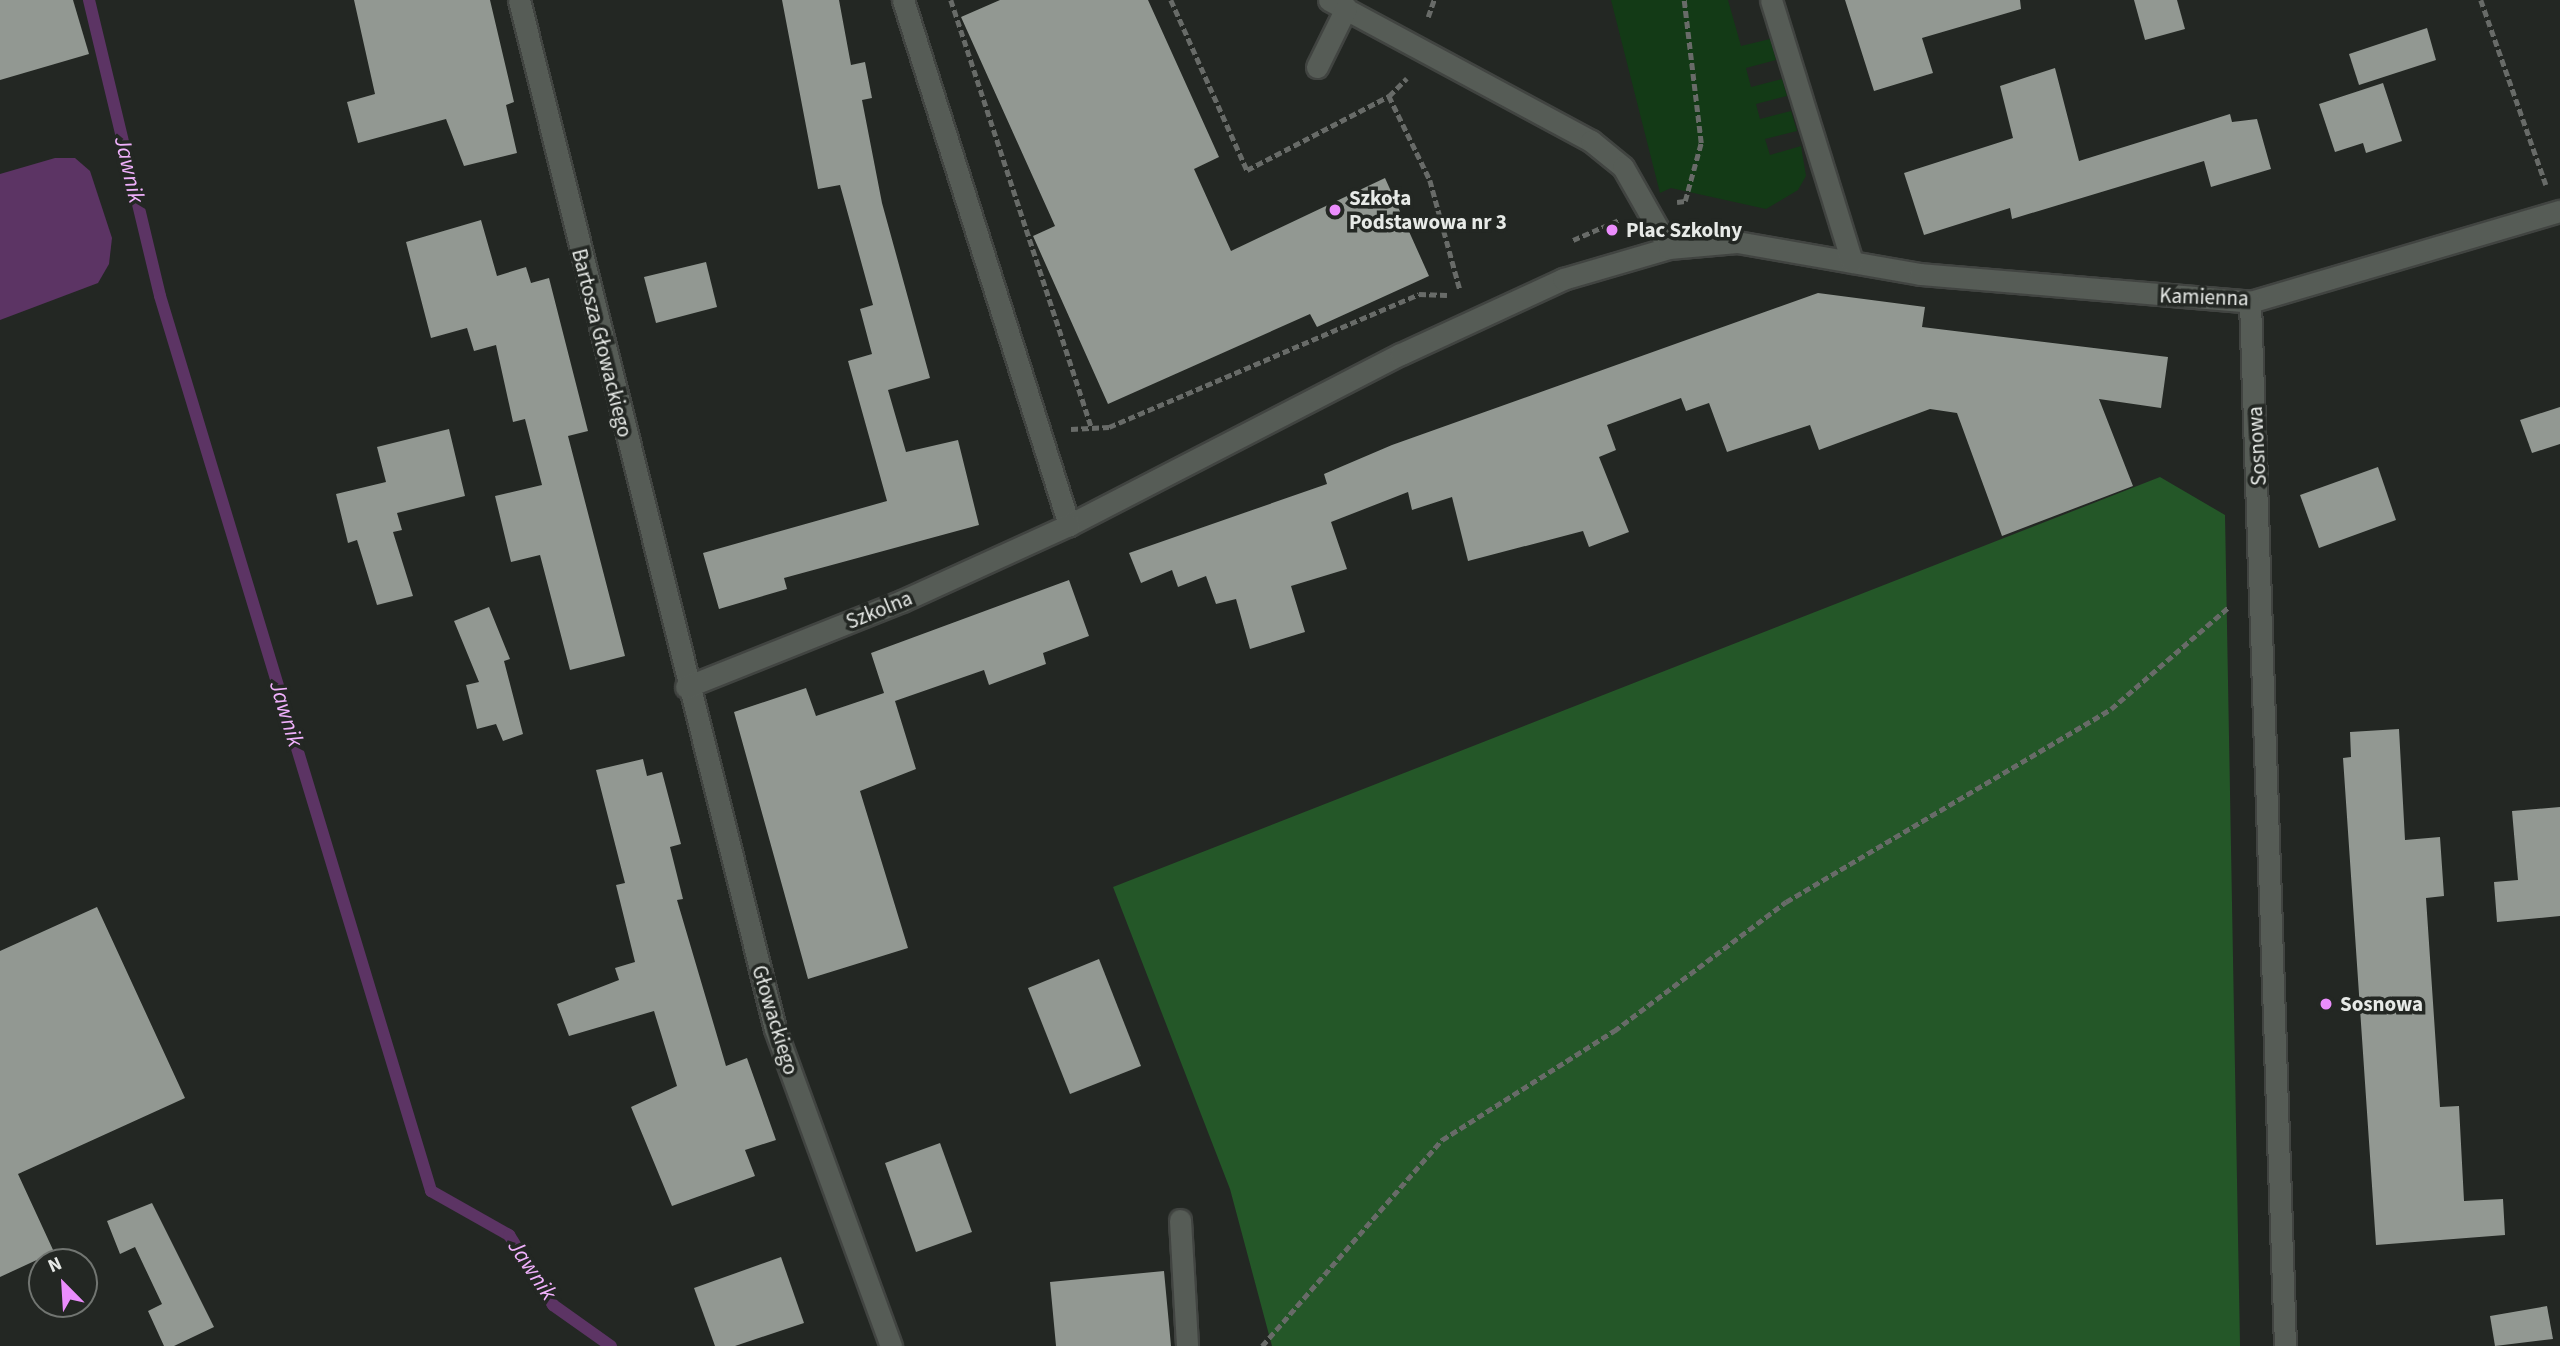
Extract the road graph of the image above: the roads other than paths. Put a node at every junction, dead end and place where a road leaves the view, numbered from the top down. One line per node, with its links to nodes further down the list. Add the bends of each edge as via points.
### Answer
1 (519, 0): 12 (street, Bartosza Głowackiego)
2 (903, 0): 11 (street)
3 (1770, 0): 8 (street)
4 (1337, 4): 5 (street); 7 (street, via 1591,141 1623,166)
5 (1317, 67)
6 (2558, 211): 9 (street, Kamienna)
7 (1669, 248): 8 (street, Kamienna, via 1737,242); 10 (street, Kamienna, via 1563,279)
8 (1852, 262): 9 (street, Kamienna, via 1920,274)
9 (2250, 302): 16 (street, Sosnowa)
10 (1496, 311): 11 (street, Szkolna)
11 (1069, 526): 12 (street, Szkolna, via 902,601)
12 (686, 687): 14 (street, Głowackiego, via 775,1029)
13 (1180, 1220): 15 (street)
14 (891, 1346)
15 (1186, 1346)
16 (2285, 1346)

